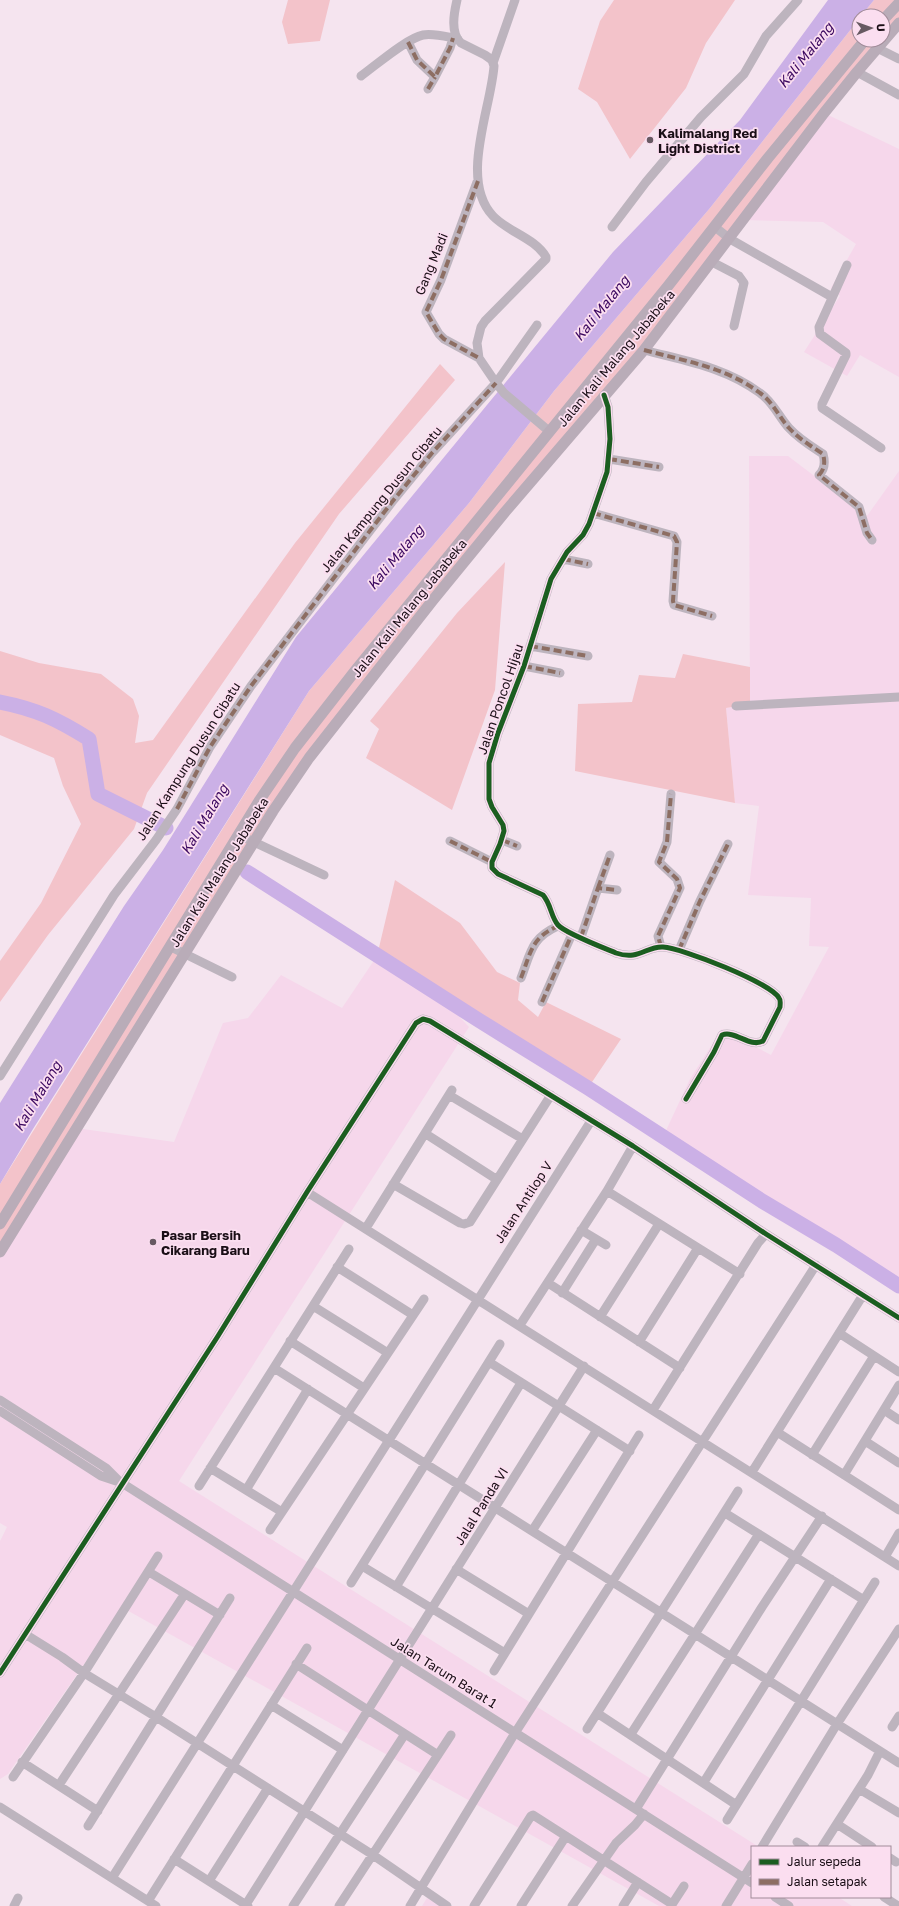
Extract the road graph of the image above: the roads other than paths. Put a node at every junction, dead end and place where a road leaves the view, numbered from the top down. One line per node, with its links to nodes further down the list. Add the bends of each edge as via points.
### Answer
1 (457, 0): 8 (street)
2 (515, 0): 13 (street)
3 (798, 0): 20 (street, via 766,36 744,74 701,117)
4 (899, 3): 5 (main road)
5 (891, 12)
6 (899, 23): 7 (main road, Jalan Kali Malang Jababeka)
7 (891, 32)
8 (455, 39): 9 (street, via 429,34); 13 (street, via 485,55); 16 (street)
9 (408, 42): 15 (street); 16 (street, via 417,60)
10 (859, 48): 21 (main road, Jalan Kali Malang Jababeka)
11 (877, 48): 12 (street); 14 (main road, Jalan Kali Malang Jababeka)
12 (899, 59)
13 (493, 63): 19 (street, via 477,171)
14 (857, 72): 18 (street); 22 (main road, Jalan Kali Malang Jababeka)
15 (361, 76)
16 (435, 77): 17 (street)
17 (428, 89)
18 (899, 95)
19 (478, 181): 29 (street, Gang Madi, via 441,280 426,312 444,339); 29 (street, via 484,203 492,215 502,225 536,247 546,258 481,327 477,343)
20 (612, 227)
21 (714, 227): 22 (street); 32 (main road, Jalan Kali Malang Jababeka)
22 (730, 239): 23 (main road, Jalan Kali Malang Jababeka); 25 (street)
23 (712, 262): 27 (street, via 739,276 744,282); 28 (main road, Jalan Kali Malang Jababeka)
24 (847, 264): 25 (street)
25 (832, 297): 33 (street, via 818,332 846,353 846,356 822,408)
26 (537, 326): 30 (street, Jalan Kampung Dusun Cibatu)
27 (734, 326)
28 (644, 350): 31 (main road, Jalan Kali Malang Jababeka); 37 (street, via 729,373 761,393 790,429 823,454 825,462 819,475 859,507 867,533)
29 (480, 358): 30 (street)
30 (496, 382): 32 (street, via 504,393); 70 (street, Jalan Kampung Dusun Cibatu, via 432,452 251,686 210,747 177,809 114,895)
31 (604, 395): 34 (street, Jalan Poncol Hijau, via 608,407); 41 (main road, Jalan Kali Malang Jababeka)
32 (546, 428): 40 (main road, Jalan Kali Malang Jababeka)
33 (881, 448)
34 (609, 459): 35 (street); 36 (street, Jalan Poncol Hijau)
35 (659, 467)
36 (593, 513): 38 (street, Jalan Poncol Hijau, via 583,536); 42 (street, via 674,536 677,542 672,600 674,605)
37 (872, 540)
38 (563, 559): 39 (street); 43 (street, Jalan Poncol Hijau, via 551,579)
39 (588, 564)
40 (420, 591): 41 (main road); 50 (main road, Jalan Kali Malang Jababeka, via 295,748)
41 (433, 600): 54 (main road, Jalan Kali Malang Jababeka, via 309,758)
42 (712, 616)
43 (530, 646): 44 (street); 45 (street, Jalan Poncol Hijau)
44 (588, 656)
45 (524, 666): 46 (street); 51 (street, Jalan Poncol Hijau, via 489,763 489,799 503,826)
46 (560, 673)
47 (899, 697): 48 (street)
48 (736, 706)
49 (671, 794): 64 (street, via 667,842 659,862 677,879 680,888 658,936)
50 (237, 839): 54 (street); 63 (main road, Jalan Kali Malang Jababeka)
51 (502, 840): 55 (street); 57 (street)
52 (450, 841): 57 (street)
53 (728, 844): 65 (street)
54 (251, 845): 58 (street); 66 (main road, Jalan Kali Malang Jababeka)
55 (517, 846)
56 (610, 855): 59 (street)
57 (492, 862): 61 (street, via 492,868 498,874 543,895)
58 (324, 876)
59 (598, 888): 60 (street); 62 (street)
60 (617, 890)
61 (558, 926): 62 (street); 68 (street, via 538,938)
62 (577, 935): 64 (street, via 617,953 629,955); 69 (street)
63 (171, 947): 66 (street); 81 (main road, Jalan Kali Malang Jababeka)
64 (661, 947): 65 (street)
65 (679, 950): 72 (street, via 723,966 780,998 780,1007 763,1041 755,1042 722,1034)
66 (185, 954): 67 (street); 90 (main road, Jalan Kali Malang Jababeka)
67 (232, 977)
68 (521, 978)
69 (542, 1002)
70 (0, 1076)
71 (551, 1094): 73 (street); 75 (street); 80 (street, via 430,1021 420,1020 416,1022)
72 (686, 1099)
73 (591, 1121): 76 (street); 97 (street, Jalan Antilop V)
74 (426, 1134): 75 (street, via 451,1092); 77 (street); 78 (street)
75 (521, 1138): 77 (street)
76 (633, 1146): 79 (street); 85 (street)
77 (496, 1180): 78 (street, via 470,1222 464,1224)
78 (393, 1184): 83 (street)
79 (607, 1191): 82 (street); 84 (street)
80 (307, 1192): 83 (street); 139 (street)
81 (0, 1224)
82 (659, 1224): 88 (street); 101 (street)
83 (366, 1228): 97 (street)
84 (581, 1230): 86 (street); 94 (street)
85 (766, 1234): 91 (street); 93 (street)
86 (596, 1239): 87 (street); 95 (street)
87 (606, 1245)
88 (698, 1248): 93 (street); 106 (street)
89 (349, 1249): 92 (street)
90 (0, 1252)
91 (816, 1265): 96 (street); 131 (street)
92 (337, 1267): 99 (street); 100 (street)
93 (740, 1274): 113 (street)
94 (548, 1283): 95 (street); 103 (street)
95 (562, 1293): 101 (street)
96 (863, 1295): 102 (street); 104 (street)
97 (477, 1298): 103 (street); 129 (street, Jalan Antilop V)
98 (424, 1299): 100 (street)
99 (313, 1306): 105 (street); 108 (street)
100 (413, 1315): 108 (street)
101 (600, 1318): 106 (street)
102 (899, 1318)
103 (520, 1325): 111 (street)
104 (839, 1334): 109 (street); 127 (street)
105 (290, 1341): 112 (street); 117 (street)
106 (639, 1342): 113 (street)
107 (500, 1344): 110 (street)
108 (388, 1353): 117 (street)
109 (874, 1356): 114 (street); 133 (street)
110 (489, 1362): 115 (street); 135 (street)
111 (584, 1366): 120 (street, Jalal Panda VI); 121 (street)
112 (274, 1368): 118 (street); 136 (street)
113 (680, 1368): 121 (street)
114 (899, 1372)
115 (521, 1382): 120 (street); 140 (street)
116 (899, 1385): 122 (street)
117 (364, 1388): 124 (street)
118 (308, 1389): 124 (street); 142 (street)
119 (0, 1400): 139 (street, Jalan Tarum Barat 1, via 106,1468)
120 (559, 1406): 126 (street); 144 (street, Jalal Panda VI)
121 (653, 1410): 131 (street)
122 (884, 1410): 125 (street); 130 (street)
123 (0, 1411): 139 (street, Jalan Tarum Barat 1, via 101,1476)
124 (347, 1414): 129 (street); 146 (street)
125 (899, 1420)
126 (596, 1430): 132 (street); 150 (street)
127 (777, 1432): 133 (street); 137 (street)
128 (639, 1435): 132 (street)
129 (388, 1440): 135 (street); 166 (street, Jalan Antilop V)
130 (865, 1441): 134 (street); 138 (street)
131 (701, 1442): 137 (street); 162 (street)
132 (630, 1451): 153 (street)
133 (812, 1455): 138 (street)
134 (899, 1463)
135 (426, 1464): 140 (street); 157 (street)
136 (210, 1468): 141 (street); 142 (street)
137 (752, 1472): 148 (street)
138 (844, 1475): 145 (street)
139 (122, 1484): 166 (street, Jalan Tarum Barat 1); 175 (street)
140 (459, 1485): 144 (street); 165 (street)
141 (199, 1486)
142 (246, 1490): 146 (street)
143 (738, 1491): 147 (street)
144 (495, 1508): 150 (street); 159 (street, Jalal Panda VI)
145 (899, 1510)
146 (282, 1512): 149 (street)
147 (725, 1512): 152 (street); 171 (street)
148 (822, 1516): 155 (street); 156 (street)
149 (270, 1530)
150 (532, 1531): 153 (street)
151 (899, 1533): 155 (street)
152 (759, 1534): 156 (street); 176 (street)
153 (567, 1553): 162 (street); 172 (street)
154 (158, 1556): 160 (street)
155 (885, 1556): 158 (street)
156 (796, 1557): 161 (street); 179 (street)
157 (362, 1566): 164 (street); 165 (street)
158 (899, 1566)
159 (456, 1569): 170 (street, Jalal Panda VI); 172 (street)
160 (149, 1572): 167 (street); 184 (street)
161 (831, 1579): 169 (street); 185 (street)
162 (613, 1582): 171 (street); 196 (street)
163 (875, 1582): 169 (street)
164 (352, 1583)
165 (396, 1587): 170 (street)
166 (293, 1592): 180 (street, Jalan Tarum Barat 1); 200 (street, Jalan Antilop V)
167 (184, 1595): 173 (street); 186 (street)
168 (230, 1598): 173 (street)
169 (864, 1600): 187 (street)
170 (431, 1609): 178 (street); 180 (street, Jalal Panda VI)
171 (661, 1613): 176 (street); 190 (street)
172 (529, 1614): 178 (street)
173 (220, 1616): 192 (street)
174 (899, 1629): 193 (street)
175 (25, 1634): 183 (street); 184 (street)
176 (695, 1634): 179 (street); 198 (street)
177 (307, 1648): 181 (street)
178 (505, 1653): 182 (street)
179 (732, 1658): 185 (street); 204 (street)
180 (400, 1660): 189 (street, Jalal Panda VI); 196 (street, Jalan Tarum Barat 1)
181 (296, 1664): 188 (street); 189 (street)
182 (494, 1671)
183 (0, 1673)
184 (84, 1673): 186 (street); 205 (street)
185 (768, 1680): 187 (street); 209 (street)
186 (120, 1694): 192 (street); 210 (street)
187 (801, 1701): 193 (street); 213 (street)
188 (271, 1705): 201 (street); 207 (street)
189 (368, 1710): 197 (street); 201 (street, Jalal Panda VI)
190 (597, 1713): 195 (street); 198 (street)
191 (899, 1716): 194 (street)
192 (156, 1717): 200 (street); 215 (street)
193 (837, 1724): 202 (street); 224 (street)
194 (892, 1727)
195 (587, 1729)
196 (515, 1733): 217 (street, Jalan Tarum Barat 1); 237 (street)
197 (405, 1734): 203 (street); 222 (street)
198 (631, 1734): 204 (street)
199 (451, 1735): 203 (street)
200 (197, 1743): 207 (street); 232 (street, Jalan Antilop V)
201 (343, 1750): 216 (street, Jalal Panda VI)
202 (880, 1751): 206 (street); 212 (street)
203 (438, 1755): 227 (street)
204 (668, 1759): 209 (street); 217 (street)
205 (22, 1762): 208 (street); 210 (street)
206 (899, 1763)
207 (233, 1766): 211 (street); 228 (street)
208 (13, 1777)
209 (704, 1782): 213 (street)
210 (59, 1785): 215 (street)
211 (268, 1788): 216 (street); 233 (street)
212 (859, 1789): 218 (street); 220 (street)
213 (735, 1804): 219 (street)
214 (0, 1807): 232 (street)
215 (98, 1811): 221 (street)
216 (304, 1811): 222 (street); 243 (street, Jalal Panda VI)
217 (640, 1812): 229 (street, via 635,1825 616,1843); 231 (street, Jalan Tarum Barat 1)
218 (899, 1813)
219 (727, 1820)
220 (837, 1824): 225 (street); 226 (street)
221 (88, 1826)
222 (340, 1834): 227 (street); 244 (street)
223 (566, 1836): 229 (street); 248 (street, via 531,1816); 249 (street)
224 (763, 1846)
225 (823, 1846)
226 (870, 1846)
227 (373, 1855): 237 (street); 245 (street)
228 (174, 1859): 233 (street); 240 (street)
229 (604, 1860): 234 (street); 250 (street)
230 (751, 1866): 231 (street)
231 (744, 1877): 235 (street, Jalan Tarum Barat 1); 252 (street)
232 (112, 1878): 240 (street)
233 (209, 1881): 243 (street)
234 (638, 1882): 241 (street); 251 (street)
235 (751, 1882)
236 (684, 1886): 241 (street)
237 (421, 1889): 246 (street); 247 (street)
238 (776, 1898): 253 (street)
239 (886, 1898): 254 (street)
240 (148, 1901): 242 (street)
241 (672, 1905)
242 (156, 1906)
243 (246, 1906)
244 (293, 1906)
245 (339, 1906)
246 (410, 1906)
247 (447, 1906)
248 (474, 1906)
249 (520, 1906)
250 (572, 1906)
251 (623, 1906)
252 (726, 1906)
253 (789, 1906)
254 (898, 1906)

